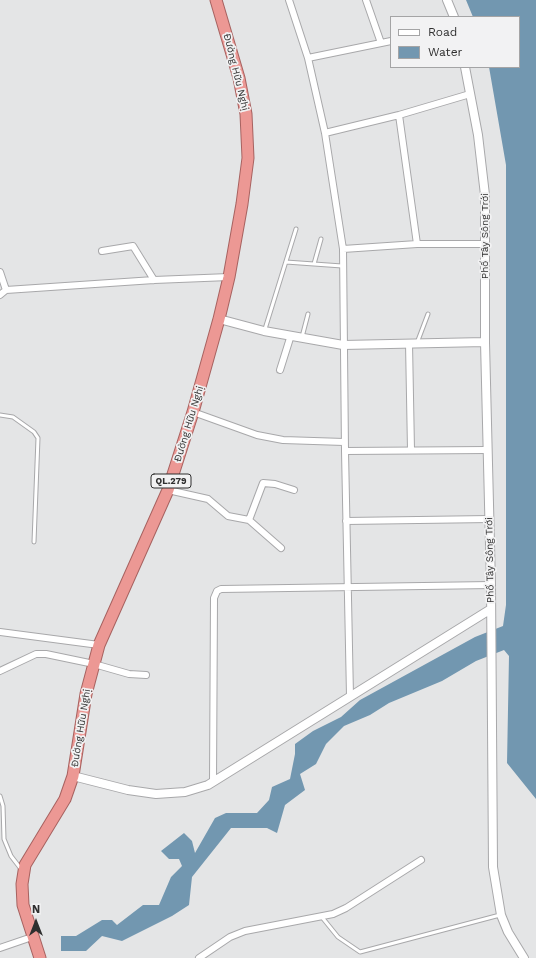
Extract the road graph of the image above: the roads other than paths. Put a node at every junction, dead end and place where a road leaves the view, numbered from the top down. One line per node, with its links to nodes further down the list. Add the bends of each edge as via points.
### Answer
1 (216, 0): 23 (highway, Đường Hữu Nghị / QL.279, via 239,78 246,114 248,158)
2 (289, 0): 8 (street)
3 (366, 0): 7 (street)
4 (447, 0): 5 (street)
5 (454, 16)
6 (390, 41): 7 (street)
7 (382, 43): 8 (street)
8 (308, 58): 12 (street)
9 (465, 68): 10 (street, Phố Tây Sông Trới)
10 (470, 94): 11 (street); 16 (street, Phố Tây Sông Trới, via 485,195)
11 (399, 115): 12 (street); 15 (street)
12 (325, 134): 17 (street)
13 (296, 229): 19 (lane)
14 (321, 239): 20 (lane)
15 (417, 244): 16 (street); 17 (street)
16 (485, 244): 33 (street, Phố Tây Sông Trới)
17 (343, 249): 21 (street)
18 (102, 251): 24 (street, via 133,246)
19 (286, 262): 20 (lane); 30 (lane)
20 (314, 264): 21 (lane)
21 (344, 266): 35 (street)
22 (0, 272): 25 (street)
23 (229, 277): 24 (street); 29 (highway, Đường Hữu Nghị / QL.279)
24 (154, 280): 25 (street)
25 (6, 290): 26 (street)
26 (0, 295)
27 (308, 314): 32 (lane)
28 (428, 314): 34 (lane)
29 (219, 319): 30 (street); 37 (highway, Đường Hữu Nghị / QL.279)
30 (264, 331): 31 (street)
31 (291, 335): 32 (street); 36 (street)
32 (302, 337): 35 (street)
33 (484, 342): 34 (street); 41 (street, Phố Tây Sông Trới)
34 (413, 343): 35 (street); 40 (street)
35 (343, 345): 39 (street)
36 (280, 370)
37 (193, 412): 39 (street, via 258,435 282,440); 43 (highway, Đường Hữu Nghị / QL.279)
38 (0, 415): 48 (lane, via 13,417 34,432 38,438)
39 (344, 442): 42 (street)
40 (411, 450): 41 (street); 42 (street)
41 (487, 450): 45 (street, Phố Tây Sông Trới)
42 (344, 451): 47 (street)
43 (168, 490): 46 (street, via 203,497 212,501 228,516); 54 (highway, Đường Hữu Nghị / QL.279)
44 (294, 490): 46 (street, via 263,483)
45 (490, 519): 47 (street); 50 (street, Phố Tây Sông Trới)
46 (249, 520): 49 (street)
47 (346, 521): 51 (street)
48 (34, 542)
49 (281, 548)
50 (491, 585): 51 (street); 52 (street, Phố Tây Sông Trới)
51 (346, 588): 58 (street); 60 (street, via 221,589 215,594)
52 (490, 609): 58 (street, Phố Tây Sông Trới); 64 (street, via 493,867)
53 (0, 632): 54 (street)
54 (99, 645): 55 (highway, Đường Hữu Nghị / QL.279)
55 (94, 664): 56 (street, via 36,654); 57 (street, via 129,674); 59 (highway, Đường Hữu Nghị / QL.279, via 86,694)
56 (0, 671)
57 (146, 675)
58 (350, 696): 60 (street, Phố Tây Sông Trới)
59 (73, 776): 60 (street, Phố Tây Sông Trới, via 128,790 156,794 185,792); 63 (highway, Đường Hữu Nghị / QL.279, via 66,799 30,855)
60 (213, 782)
61 (0, 796): 63 (lane, via 3,806 4,839 11,856)
62 (421, 860): 65 (street, via 346,908 334,914)
63 (24, 872): 66 (highway, Đường Hữu Nghị / QL.279, via 23,905)
64 (501, 915): 68 (lane); 72 (street)
65 (321, 916): 68 (lane, via 338,937); 70 (street, via 245,931 230,937)
66 (33, 941): 67 (street); 69 (highway, QL.279)
67 (0, 948)
68 (360, 952): 71 (lane)
69 (40, 958)
70 (199, 958)
71 (360, 958)
72 (524, 958)

